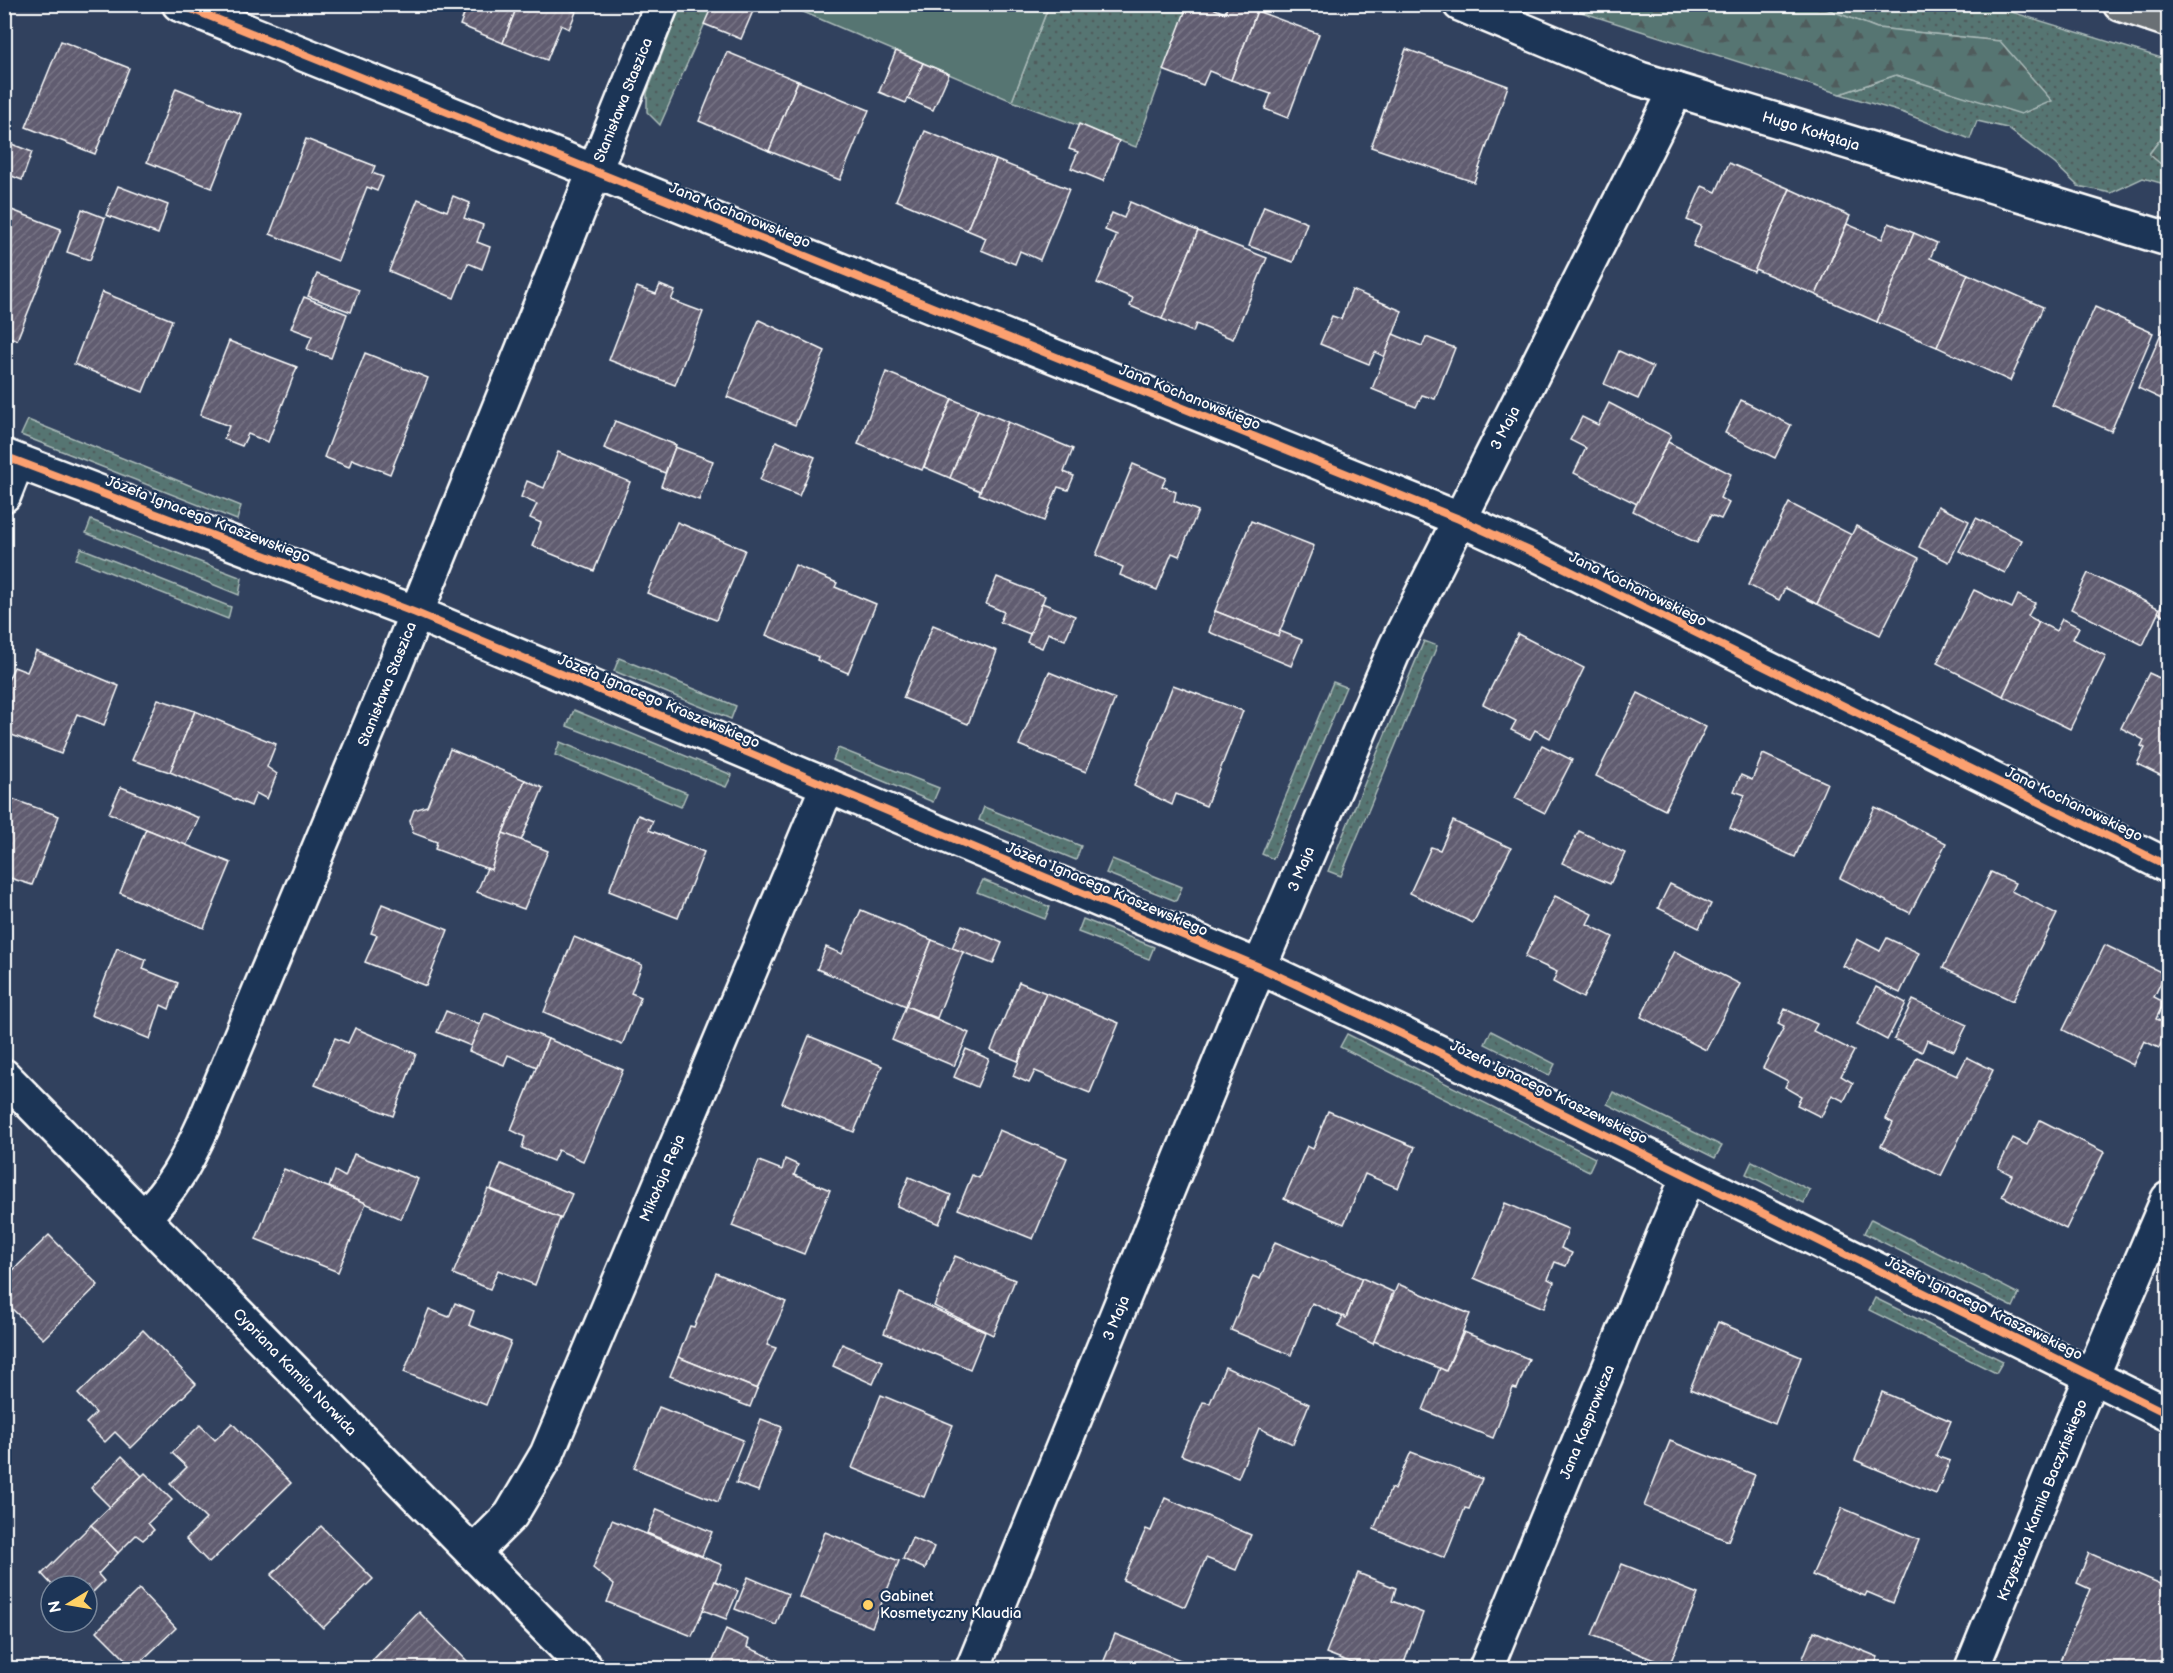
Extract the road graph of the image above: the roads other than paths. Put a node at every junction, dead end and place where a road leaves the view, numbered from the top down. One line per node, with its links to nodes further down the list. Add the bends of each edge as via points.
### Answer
1 (179, 4): 7 (street, Jana Kochanowskiego)
2 (662, 4): 7 (street, Stanisława Staszica)
3 (1460, 4): 6 (street, Hugo Kołłątaja, via 1640,80)
4 (2120, 4): 5 (main road)
5 (2169, 20)
6 (1676, 90): 8 (street, Hugo Kołłątaja); 11 (street, 3 Maja)
7 (594, 171): 11 (street, Jana Kochanowskiego); 12 (street, Stanisława Staszica)
8 (2169, 240)
9 (11, 459): 10 (street); 12 (street, Józefa Ignacego Kraszewskiego)
10 (4, 495)
11 (1459, 519): 14 (street, Jana Kochanowskiego); 15 (street, 3 Maja, via 1401,636)
12 (416, 612): 13 (street, Józefa Ignacego Kraszewskiego); 19 (street, Stanisława Staszica, via 183,1171)
13 (827, 787): 15 (street, Józefa Ignacego Kraszewskiego); 22 (street, Mikołaja Reja, via 547,1454 511,1515)
14 (2169, 866)
15 (1259, 967): 17 (street, Józefa Ignacego Kraszewskiego); 24 (street, 3 Maja)
16 (4, 1076): 19 (street, Cypriana Kamila Norwida)
17 (1688, 1176): 20 (street, Józefa Ignacego Kraszewskiego); 25 (street, Jana Kasprowicza)
18 (2169, 1199): 20 (street, Krzysztofa Kamila Baczyńskiego)
19 (144, 1218): 22 (street, Cypriana Kamila Norwida)
20 (2092, 1377): 21 (street, Józefa Ignacego Kraszewskiego); 26 (street, Krzysztofa Kamila Baczyńskiego)
21 (2169, 1414)
22 (473, 1553): 23 (street, Cypriana Kamila Norwida)
23 (586, 1668)
24 (973, 1668)
25 (1486, 1668)
26 (1972, 1668)

